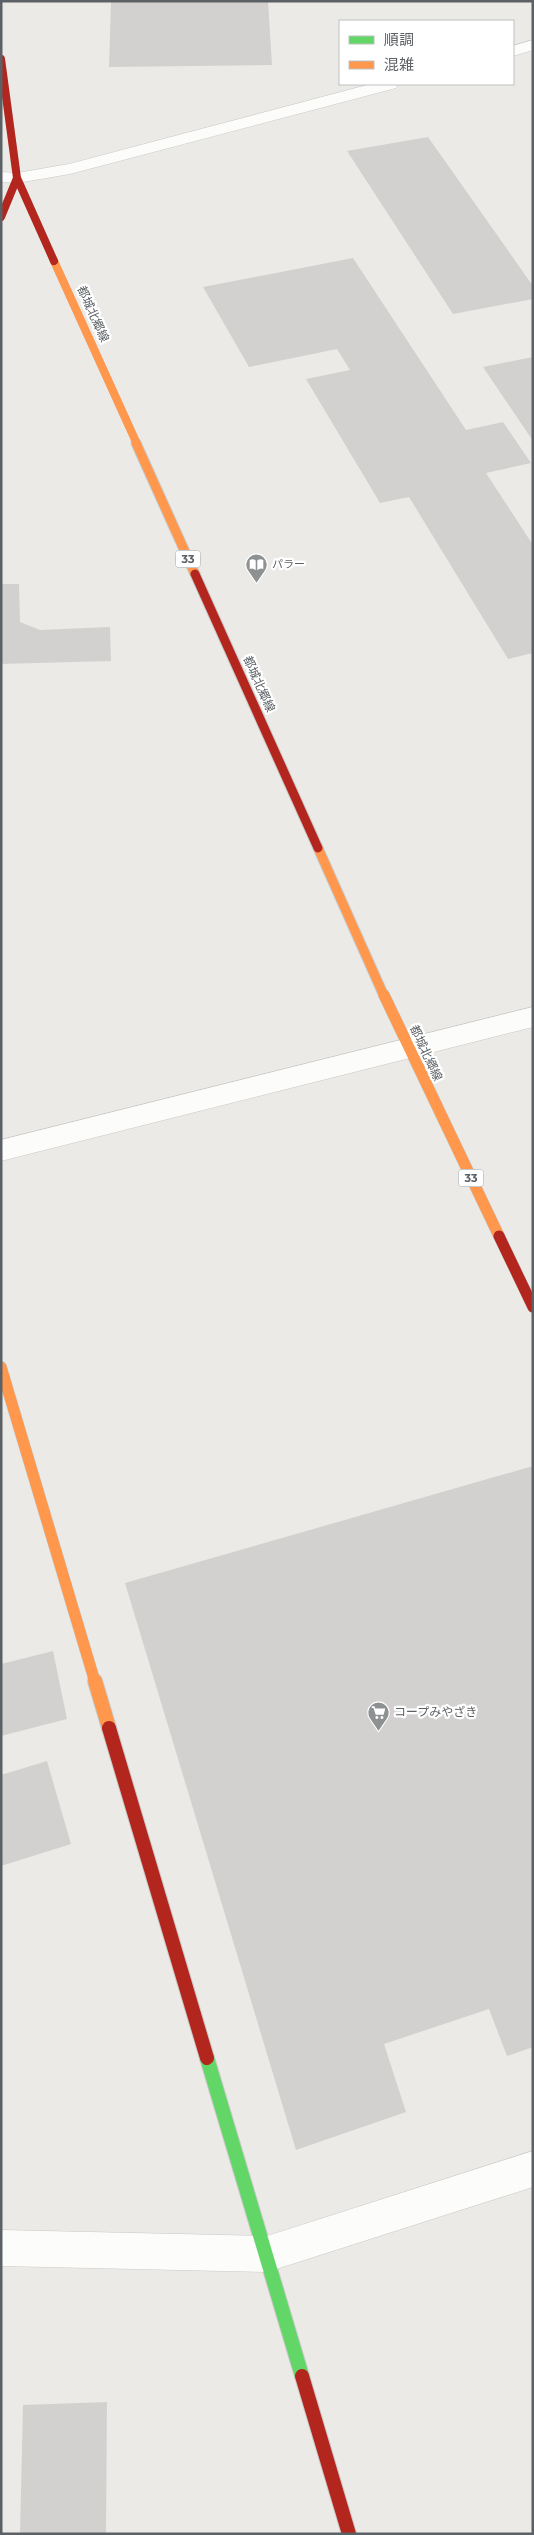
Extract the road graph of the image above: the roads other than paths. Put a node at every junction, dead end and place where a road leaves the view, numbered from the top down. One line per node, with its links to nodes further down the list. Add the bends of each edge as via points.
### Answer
1 (533, 46): 2 (street)
2 (514, 51)
3 (1, 60): 5 (main road, 都城北郷線 / 33)
4 (386, 85): 5 (street, via 70,169)
5 (9, 178): 6 (main road); 8 (main road, 都城北郷線 / 33)
6 (1, 217)
7 (533, 1017): 8 (street)
8 (408, 1049): 9 (street); 10 (main road, 都城北郷線 / 33)
9 (1, 1150)
10 (533, 1307)
11 (1, 1367): 14 (main road)
12 (533, 2168): 14 (street)
13 (1, 2248): 14 (street)
14 (267, 2254): 15 (main road)
15 (349, 2534)

